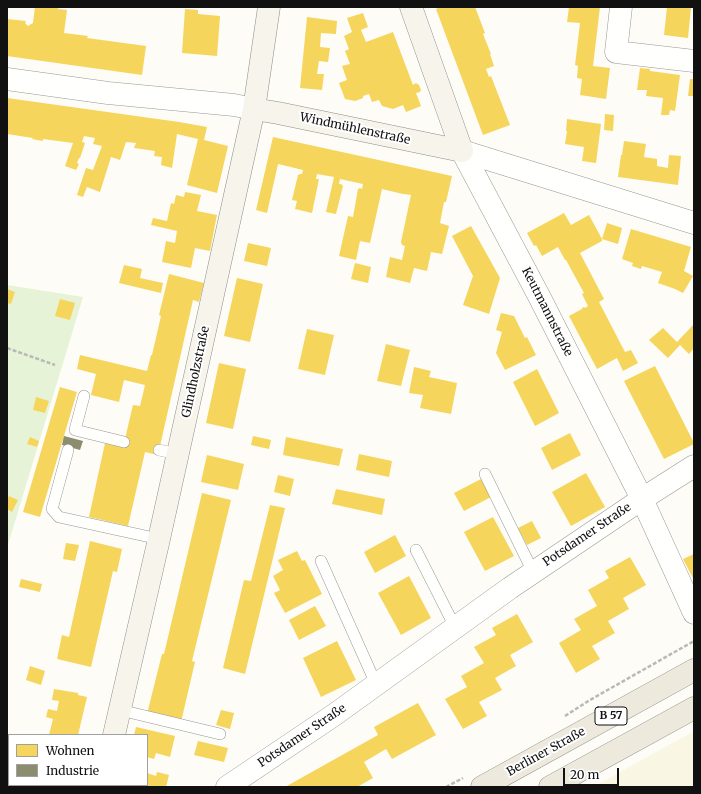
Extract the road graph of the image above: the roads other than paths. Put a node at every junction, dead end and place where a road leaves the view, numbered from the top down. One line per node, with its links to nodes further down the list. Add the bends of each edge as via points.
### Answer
1 (269, 7): 6 (street, Glindholzstraße)
2 (411, 7): 7 (street, Keutmannstraße)
3 (621, 7): 4 (street, via 616,52)
4 (694, 61)
5 (7, 79): 6 (street, Windmühlenstraße)
6 (254, 109): 7 (street, Windmühlenstraße); 15 (street, Glindholzstraße, via 169,452)
7 (462, 151): 8 (street, Windmühlenstraße); 14 (street, Keutmannstraße)
8 (694, 223)
9 (84, 396): 10 (lane, via 75,430)
10 (124, 442)
11 (68, 450): 15 (lane, via 52,509 59,517)
12 (694, 466): 14 (street)
13 (485, 474): 18 (lane, Potsdamer Straße)
14 (642, 499): 18 (street, Potsdamer Straße); 19 (street, Keutmannstraße)
15 (159, 539): 24 (street, Glindholzstraße)
16 (416, 550): 20 (lane)
17 (321, 561): 22 (lane)
18 (533, 572): 20 (street, Potsdamer Straße)
19 (694, 613)
20 (455, 627): 22 (street, Potsdamer Straße)
21 (694, 670): 28 (main road, Berliner Straße / B 57)
22 (376, 684): 27 (street, Potsdamer Straße)
23 (694, 708): 29 (main road, B 57)
24 (120, 710): 25 (street, Glindholzstraße); 26 (lane)
25 (114, 734)
26 (220, 734)
27 (227, 787)
28 (482, 787)
29 (550, 787)

